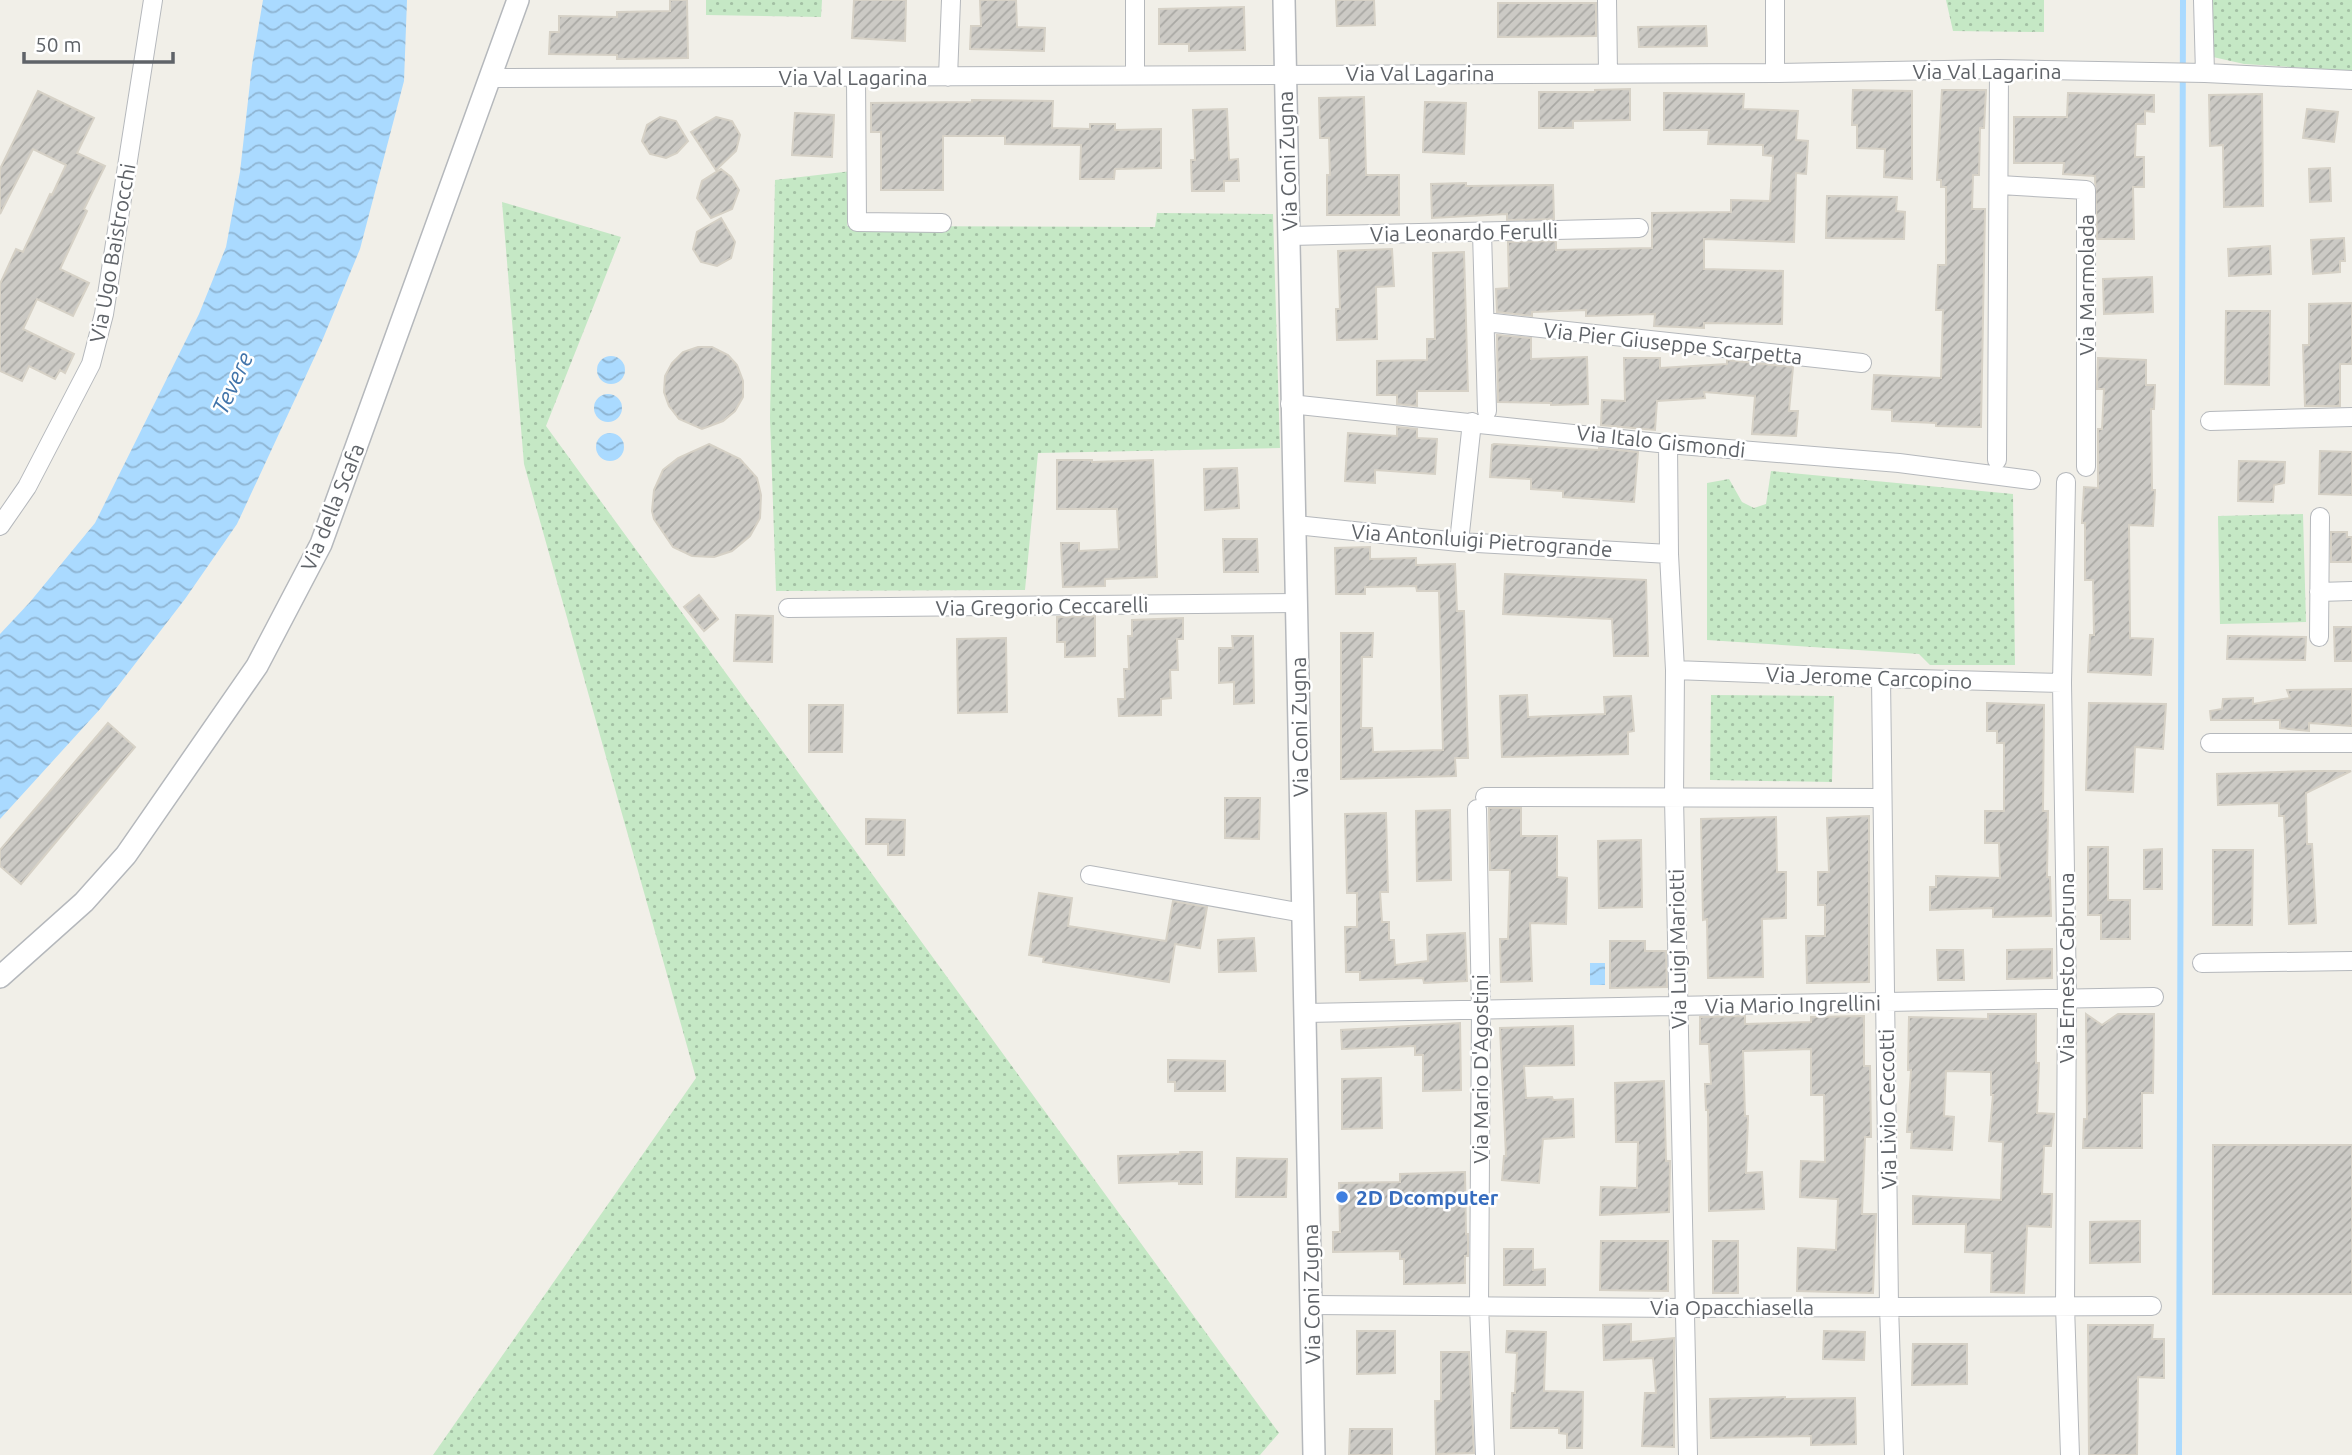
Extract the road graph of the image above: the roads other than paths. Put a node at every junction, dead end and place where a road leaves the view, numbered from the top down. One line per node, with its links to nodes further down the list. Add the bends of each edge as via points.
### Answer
1 (153, 0): 37 (street, Via Ugo Baistrocchi, via 104,314 92,364 27,487)
2 (518, 0): 17 (street, Via della Scafa)
3 (951, 0): 16 (street)
4 (1135, 0): 14 (street)
5 (1284, 0): 13 (street, Via Coni Zugna)
6 (1607, 0): 10 (street)
7 (1775, 0): 11 (street)
8 (2203, 0): 12 (street)
9 (1999, 69): 11 (street, Via Val Lagarina); 12 (street, Via Val Lagarina); 19 (street)
10 (1608, 73): 11 (street, Via Val Lagarina); 13 (street, Via Val Lagarina)
11 (1774, 73)
12 (2205, 73): 18 (street, Via Val Lagarina)
13 (1285, 74): 14 (street, Via Val Lagarina); 23 (street, Via Coni Zugna)
14 (1135, 75): 16 (street, Via Val Lagarina)
15 (856, 77): 16 (street, Via Val Lagarina); 17 (street, Via Val Lagarina); 20 (street, via 857,222)
16 (948, 77)
17 (489, 78): 56 (street, Via della Scafa, via 321,544 257,666 126,855 84,902)
18 (2352, 79)
19 (2000, 185): 31 (street); 32 (street, Via Marmolada, via 2086,190)
20 (942, 223)
21 (1639, 228): 22 (street, Via Leonardo Ferulli)
22 (1482, 232): 23 (street, Via Leonardo Ferulli); 24 (street)
23 (1290, 236): 26 (street, Via Coni Zugna)
24 (1485, 322): 25 (street, Via Pier Giuseppe Scarpetta); 27 (street)
25 (1862, 363)
26 (1290, 404): 27 (street, Via Italo Gismondi); 36 (street, Via Coni Zugna)
27 (1479, 416): 30 (street, Via Italo Gismondi); 38 (street)
28 (2352, 417): 29 (street)
29 (2210, 421)
30 (1668, 444): 33 (street, Via Italo Gismondi, via 1899,463); 39 (street, Via Luigi Mariotti)
31 (1997, 460)
32 (2086, 467)
33 (2031, 480)
34 (2066, 482): 47 (street, Via Ernesto Cabruna)
35 (2320, 517): 41 (street)
36 (1296, 525): 38 (street, Via Antonluigi Pietrogrande); 42 (street, Via Coni Zugna)
37 (0, 526)
38 (1459, 542): 39 (street, Via Antonluigi Pietrogrande)
39 (1668, 554): 45 (street, Via Luigi Mariotti)
40 (2352, 591): 41 (street)
41 (2319, 592): 44 (street)
42 (1297, 603): 43 (street, Via Gregorio Ceccarelli); 53 (street, Via Coni Zugna)
43 (788, 608)
44 (2319, 637)
45 (1675, 670): 46 (street, Via Jerome Carcopino); 50 (street, Via Luigi Mariotti)
46 (1881, 678): 47 (street, Via Jerome Carcopino); 51 (street, Via Livio Ceccotti)
47 (2062, 682): 58 (street, Via Ernesto Cabruna)
48 (2210, 743): 49 (street)
49 (2352, 743)
50 (1674, 798): 51 (street); 60 (street, Via Luigi Mariotti); 61 (street, Via Mario D'Agostini, via 1481,803)
51 (1882, 798): 59 (street, Via Livio Ceccotti)
52 (1090, 875): 53 (street)
53 (1303, 913): 62 (street, Via Coni Zugna)
54 (2352, 961): 55 (street)
55 (2202, 963)
56 (0, 977)
57 (2154, 997): 58 (street, Via Mario Ingrellini)
58 (2067, 999): 59 (street, Via Mario Ingrellini); 66 (street, Via Ernesto Cabruna)
59 (1886, 1002): 60 (street, Via Mario Ingrellini); 65 (street, Via Livio Ceccotti)
60 (1679, 1006): 61 (street, Via Mario Ingrellini); 68 (street, Via Luigi Mariotti)
61 (1481, 1010): 62 (street, Via Mario Ingrellini); 64 (street, Via Mario D'Agostini)
62 (1305, 1013): 63 (street, Via Coni Zugna)
63 (1312, 1305): 64 (street, Via Opacchiasella); 69 (street, Via Coni Zugna)
64 (1479, 1305): 68 (street, Via Opacchiasella); 70 (street, Via Mario D'Agostini)
65 (1889, 1306): 66 (street, Via Opacchiasella); 68 (street, Via Opacchiasella); 72 (street, Via Livio Ceccotti)
66 (2065, 1306): 67 (street, Via Opacchiasella); 73 (street, Via Ernesto Cabruna)
67 (2152, 1306)
68 (1684, 1308): 71 (street, Via Luigi Mariotti)
69 (1314, 1451)
70 (1485, 1455)
71 (1688, 1455)
72 (1894, 1455)
73 (2070, 1455)

